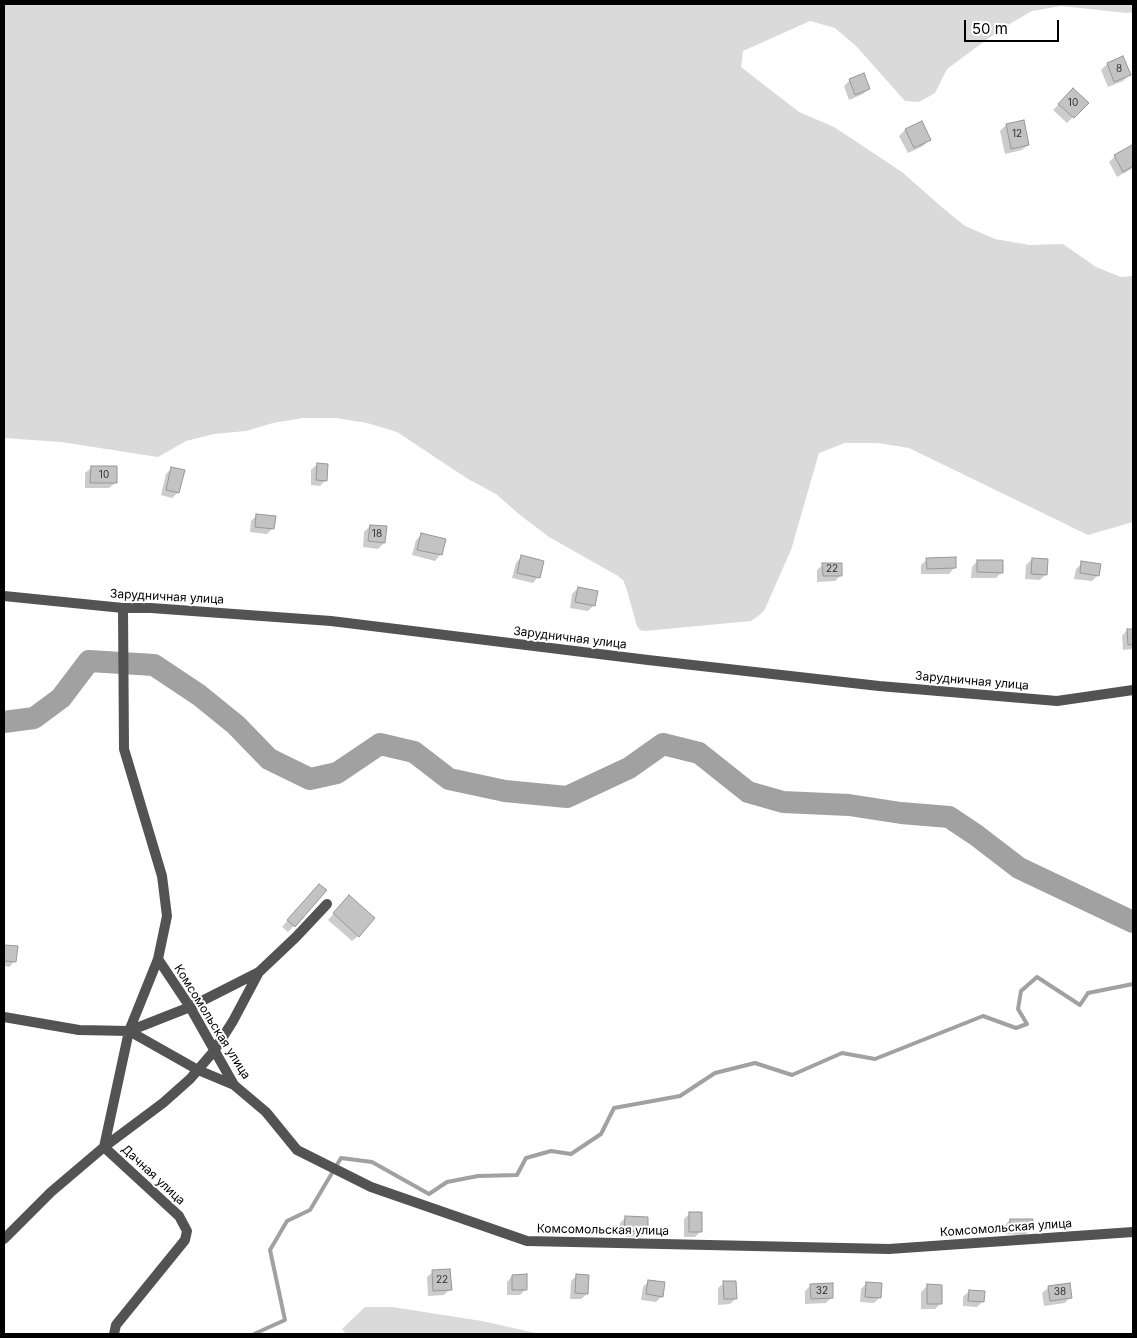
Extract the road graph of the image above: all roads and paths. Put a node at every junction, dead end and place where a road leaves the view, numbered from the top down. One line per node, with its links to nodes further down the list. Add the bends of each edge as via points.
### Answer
1 (4, 596): 2 (street, Зарудничная улица)
2 (123, 608): 3 (street, Зарудничная улица, via 331,621 879,686 994,696 1057,701); 5 (street, via 124,749 162,876 167,916)
3 (1133, 690)
4 (327, 904): 6 (street)
5 (158, 959): 7 (street, Комсомольская улица); 9 (street)
6 (259, 972): 7 (street); 10 (street)
7 (190, 1007): 9 (street); 10 (street, Комсомольская улица)
8 (4, 1017): 9 (street, via 79,1030)
9 (129, 1031): 11 (street); 13 (street)
10 (214, 1051): 11 (street); 12 (street, Комсомольская улица)
11 (198, 1070): 12 (street); 13 (street, via 163,1103)
12 (234, 1085): 14 (street, Комсомольская улица, via 266,1112 297,1150 371,1187 527,1241 889,1249)
13 (104, 1147): 15 (street, Дачная улица, via 51,1192); 16 (street, Дачная улица, via 179,1216 186,1231 185,1240 116,1325)
14 (1133, 1232)
15 (4, 1239)
16 (114, 1334)

